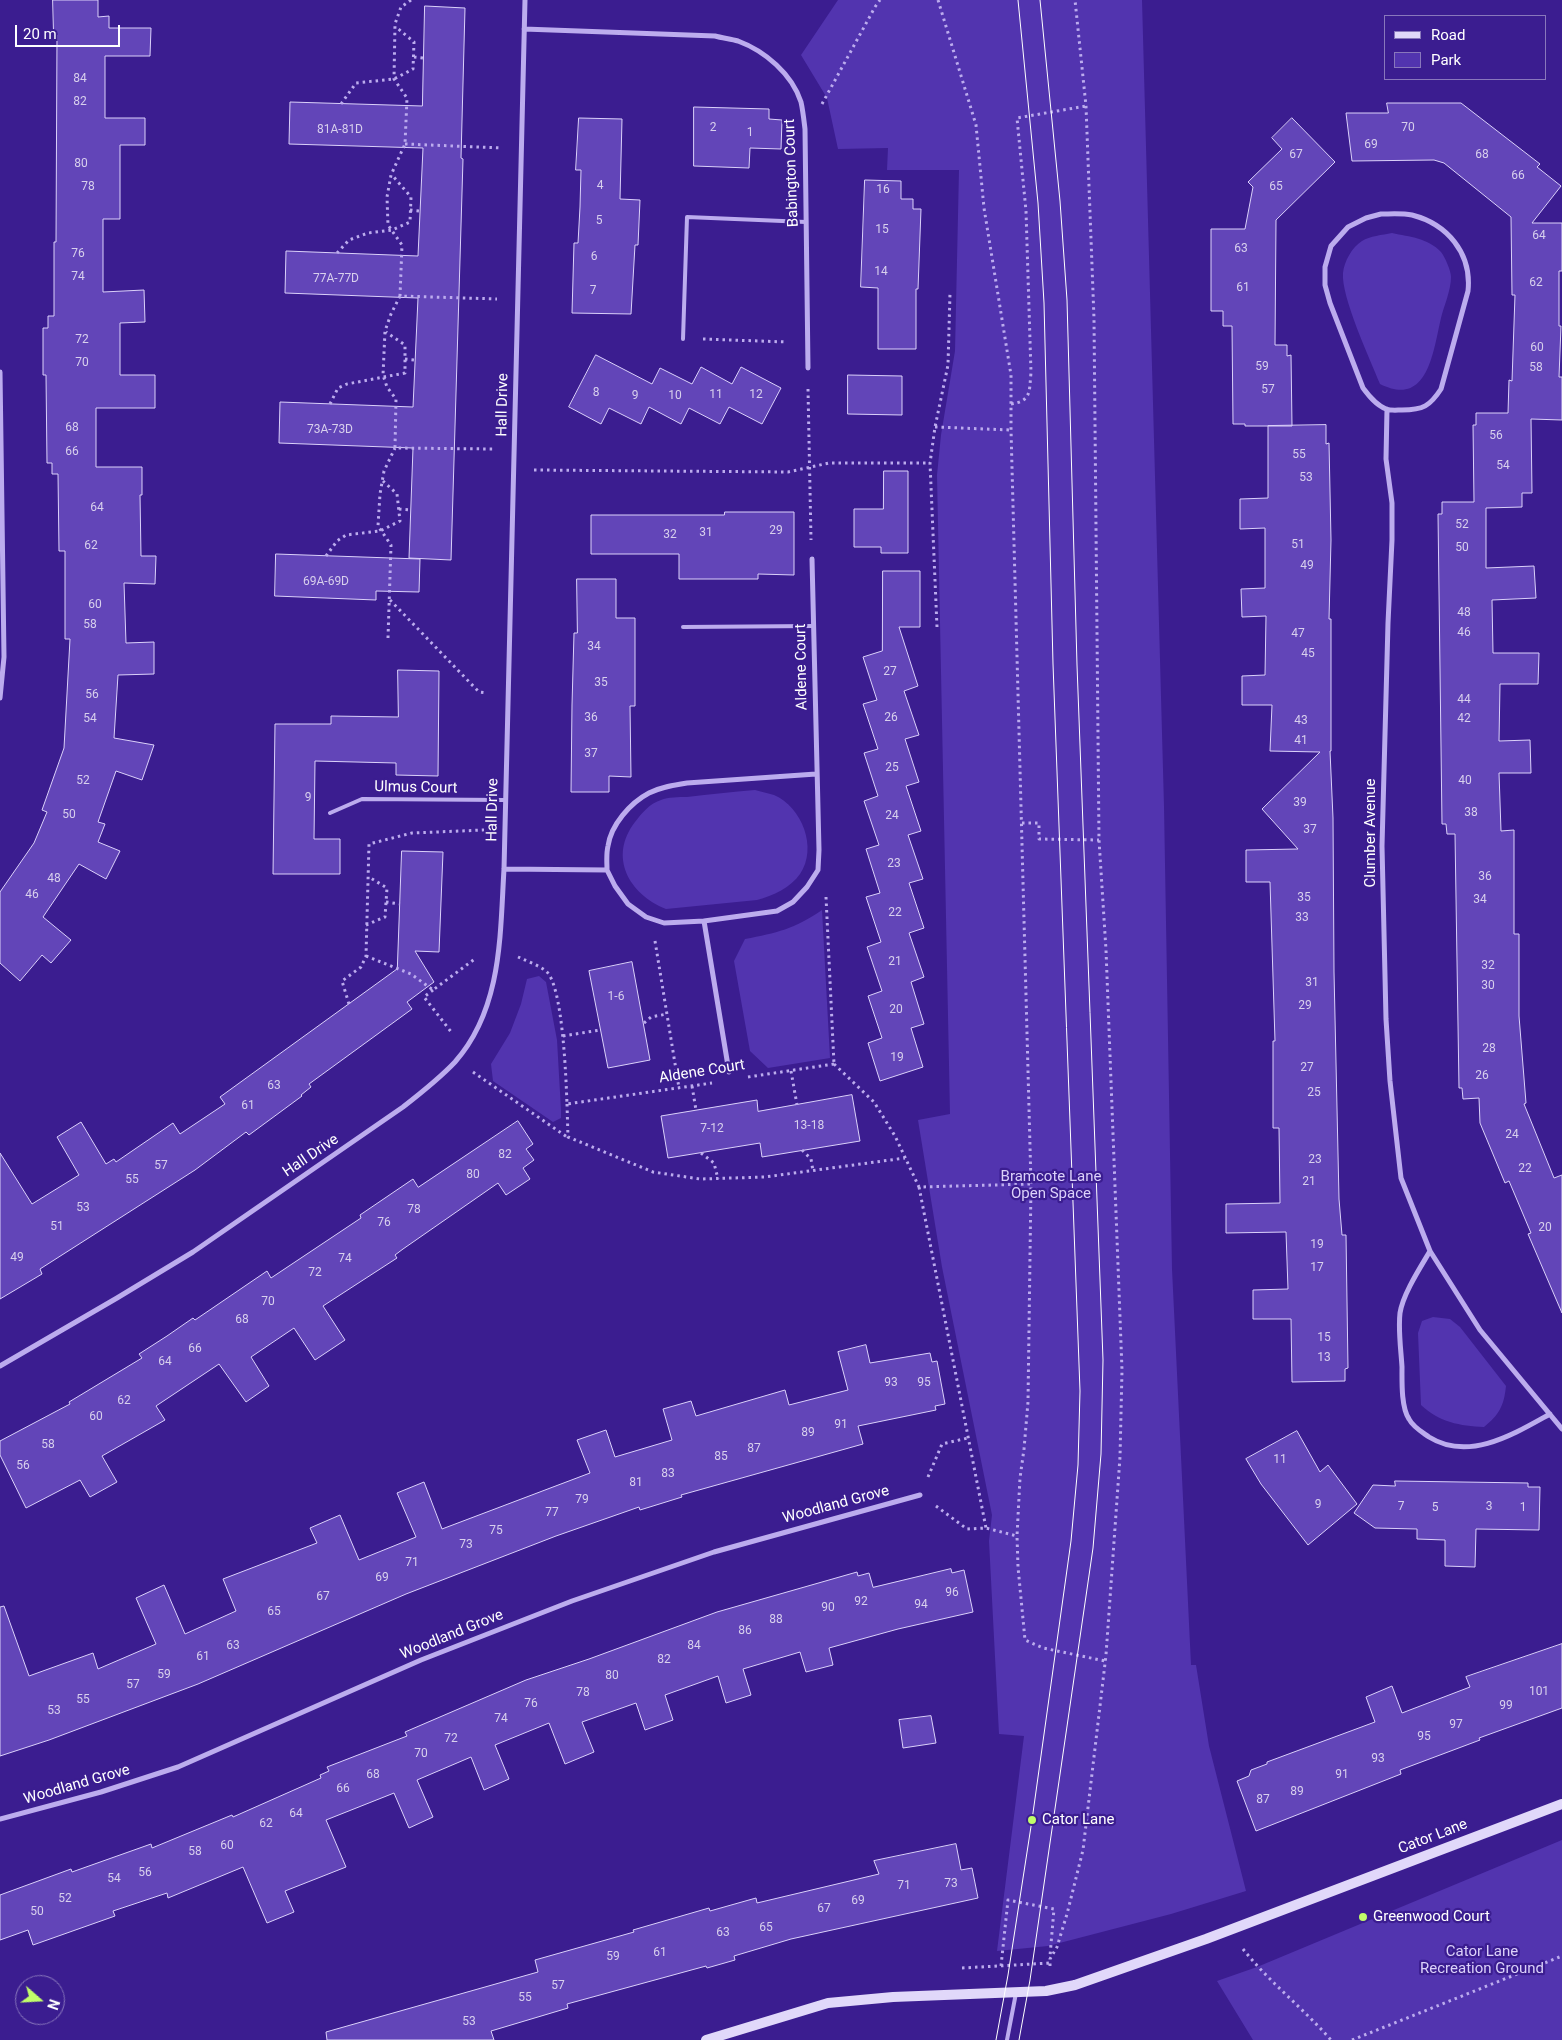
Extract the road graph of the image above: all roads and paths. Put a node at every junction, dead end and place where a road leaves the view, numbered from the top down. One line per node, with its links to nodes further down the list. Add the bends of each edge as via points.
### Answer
1 (411, 0): 6 (path, via 401,7)
2 (525, 0): 7 (street, Hall Drive)
3 (880, 0): 13 (path, via 827,98)
4 (938, 0): 34 (path, via 976,125 984,208 1011,374)
5 (1075, 0): 12 (path)
6 (395, 27): 8 (path, via 414,42); 10 (path)
7 (524, 29): 13 (street, Babington Court, via 715,36 738,41 778,66 794,87 801,103); 15 (street, Hall Drive)
8 (414, 57): 9 (path); 10 (path, via 413,70)
9 (423, 58)
10 (394, 79): 11 (path, via 356,83); 14 (path, via 407,98)
11 (341, 104)
12 (1086, 106): 34 (path, via 1017,118 1026,211 1031,373 1029,394 1021,403); 61 (path, via 1094,319)
13 (805, 129): 19 (street, Babington Court)
14 (405, 144): 15 (path); 16 (path)
15 (522, 148): 24 (street, Hall Drive)
16 (391, 174): 17 (path, via 411,197); 20 (path, via 387,212 388,225)
17 (410, 210): 18 (path); 20 (path, via 410,222)
18 (420, 211)
19 (806, 222): 26 (lane, via 687,217); 27 (street, Babington Court)
20 (392, 230): 21 (path, via 368,233 349,240); 23 (path, via 402,245)
21 (337, 253)
22 (950, 293): 36 (path, via 948,365)
23 (400, 296): 24 (path); 25 (path)
24 (518, 300): 39 (street, Hall Drive)
25 (386, 331): 28 (path, via 406,345); 32 (path)
26 (683, 339): 27 (path)
27 (808, 342): 30 (street, Babington Court)
28 (405, 359): 29 (path); 32 (path, via 405,373)
29 (415, 360)
30 (808, 368): 41 (path)
31 (0, 372): 55 (street, via 4,657)
32 (383, 378): 33 (path, via 338,388); 38 (path, via 396,399)
33 (330, 404)
34 (1011, 404): 37 (path)
35 (1387, 410): 35 (street, via 1363,388 1324,286 1325,267 1331,246 1348,227 1381,214 1410,215 1432,222 1458,245 1467,268 1468,291 1441,389 1433,401 1412,410); 100 (street, Clumber Avenue, via 1386,459 1392,503 1392,540 1382,846 1386,1019 1401,1178)
36 (935, 427): 37 (path); 40 (path)
37 (1011, 430): 59 (path)
38 (395, 448): 39 (path); 43 (path)
39 (514, 450): 42 (street, Hall Drive)
40 (930, 463): 41 (path, via 829,463); 52 (path)
41 (810, 466): 42 (path, via 788,472); 48 (path)
42 (514, 470): 54 (street, Hall Drive)
43 (382, 481): 44 (path, via 397,494); 46 (path)
44 (399, 510): 45 (path); 46 (path, via 400,521)
45 (411, 510)
46 (380, 530): 47 (path, via 346,535); 49 (path, via 391,545)
47 (326, 556)
48 (812, 559): 50 (street, Aldene Court)
49 (390, 600): 53 (path); 54 (path, via 479,692)
50 (813, 626): 51 (lane); 56 (street, Aldene Court)
51 (683, 627)
52 (937, 627)
53 (388, 638)
54 (508, 694): 57 (street, Hall Drive)
55 (0, 698)
56 (816, 774): 63 (street, via 687,783 648,794 630,807 615,826 608,846); 64 (street, Aldene Court)
57 (505, 800): 58 (lane, Ulmus Court, via 362,799); 60 (street, Hall Drive)
58 (330, 813)
59 (1022, 823): 61 (path, via 1039,823 1039,839); 98 (path)
60 (505, 829): 62 (street, Hall Drive); 65 (path, via 412,833 369,844)
61 (1099, 840): 108 (path, via 1122,1370 1120,1457)
62 (504, 869): 63 (street); 71 (street, Hall Drive)
63 (607, 870): 68 (street, via 628,904)
64 (818, 870): 69 (street, via 808,887 793,902 777,910); 82 (path, via 827,900)
65 (369, 876): 66 (path, via 387,888); 70 (path)
66 (386, 902): 67 (path); 70 (path, via 385,917)
67 (400, 904)
68 (652, 919): 69 (street, via 664,923); 76 (path)
69 (704, 921): 84 (street, Aldene Court)
70 (366, 925): 73 (path)
71 (501, 939): 72 (street, Hall Drive); 74 (path)
72 (500, 947): 79 (path, via 546,972 553,980); 80 (street, Hall Drive, via 485,1012)
73 (366, 956): 74 (path, via 411,974); 75 (path, via 361,967 342,982)
74 (433, 990): 80 (path, via 424,997)
75 (349, 1004)
76 (667, 1014): 77 (path); 88 (path)
77 (644, 1022)
78 (600, 1030): 79 (path)
79 (563, 1036): 89 (path)
80 (464, 1049): 81 (street, Hall Drive)
81 (456, 1061): 92 (path); 101 (street, Hall Drive, via 403,1107 192,1252)
82 (834, 1064): 83 (path, Aldene Court); 95 (path, via 874,1102)
83 (791, 1071): 85 (path, Aldene Court); 90 (path)
84 (729, 1072)
85 (740, 1079)
86 (715, 1082): 87 (path, Aldene Court)
87 (692, 1086): 88 (path, Aldene Court); 91 (path)
88 (679, 1088): 89 (path, Aldene Court)
89 (567, 1104): 92 (path)
90 (797, 1104)
91 (696, 1110)
92 (568, 1137): 97 (path, via 653,1172)
93 (802, 1150): 96 (path, via 811,1159)
94 (701, 1153): 97 (path, via 714,1163)
95 (906, 1158): 96 (path); 99 (path)
96 (814, 1171): 97 (path)
97 (718, 1179)
98 (1031, 1184): 99 (path); 107 (path, via 1029,1393)
99 (918, 1187): 104 (path)
100 (1430, 1251): 102 (street, Clumber Avenue, via 1480,1330); 102 (street, via 1400,1312 1402,1393 1408,1419 1437,1442 1457,1447 1507,1438)
101 (0, 1366)
102 (1550, 1414): 103 (street, Clumber Avenue)
103 (1562, 1429)
104 (968, 1438): 105 (path, via 942,1444); 106 (path)
105 (920, 1495): 106 (path, via 967,1529); 110 (street, Woodland Grove, via 714,1552 572,1600 421,1660 178,1767)
106 (986, 1528): 107 (path)
107 (1017, 1536): 108 (path, via 1026,1640 1043,1648)
108 (1105, 1661): 113 (path, via 1083,1850 1067,1914)
109 (1562, 1804): 111 (street, Cator Lane)
110 (0, 1819)
111 (1228, 1930): 115 (street, Cator Lane, via 1111,1973); 119 (path, via 1257,1967)
112 (1562, 1956): 120 (path)
113 (1050, 1959): 114 (path, via 1054,1909 1008,1900); 115 (path)
114 (1001, 1966)
115 (1046, 1991): 116 (street, Cator Lane)
116 (1016, 1993): 117 (street, Cator Lane, via 893,1997 828,2003); 118 (lane)
117 (706, 2040)
118 (1008, 2040)
119 (1331, 2040)
120 (1352, 2040)

